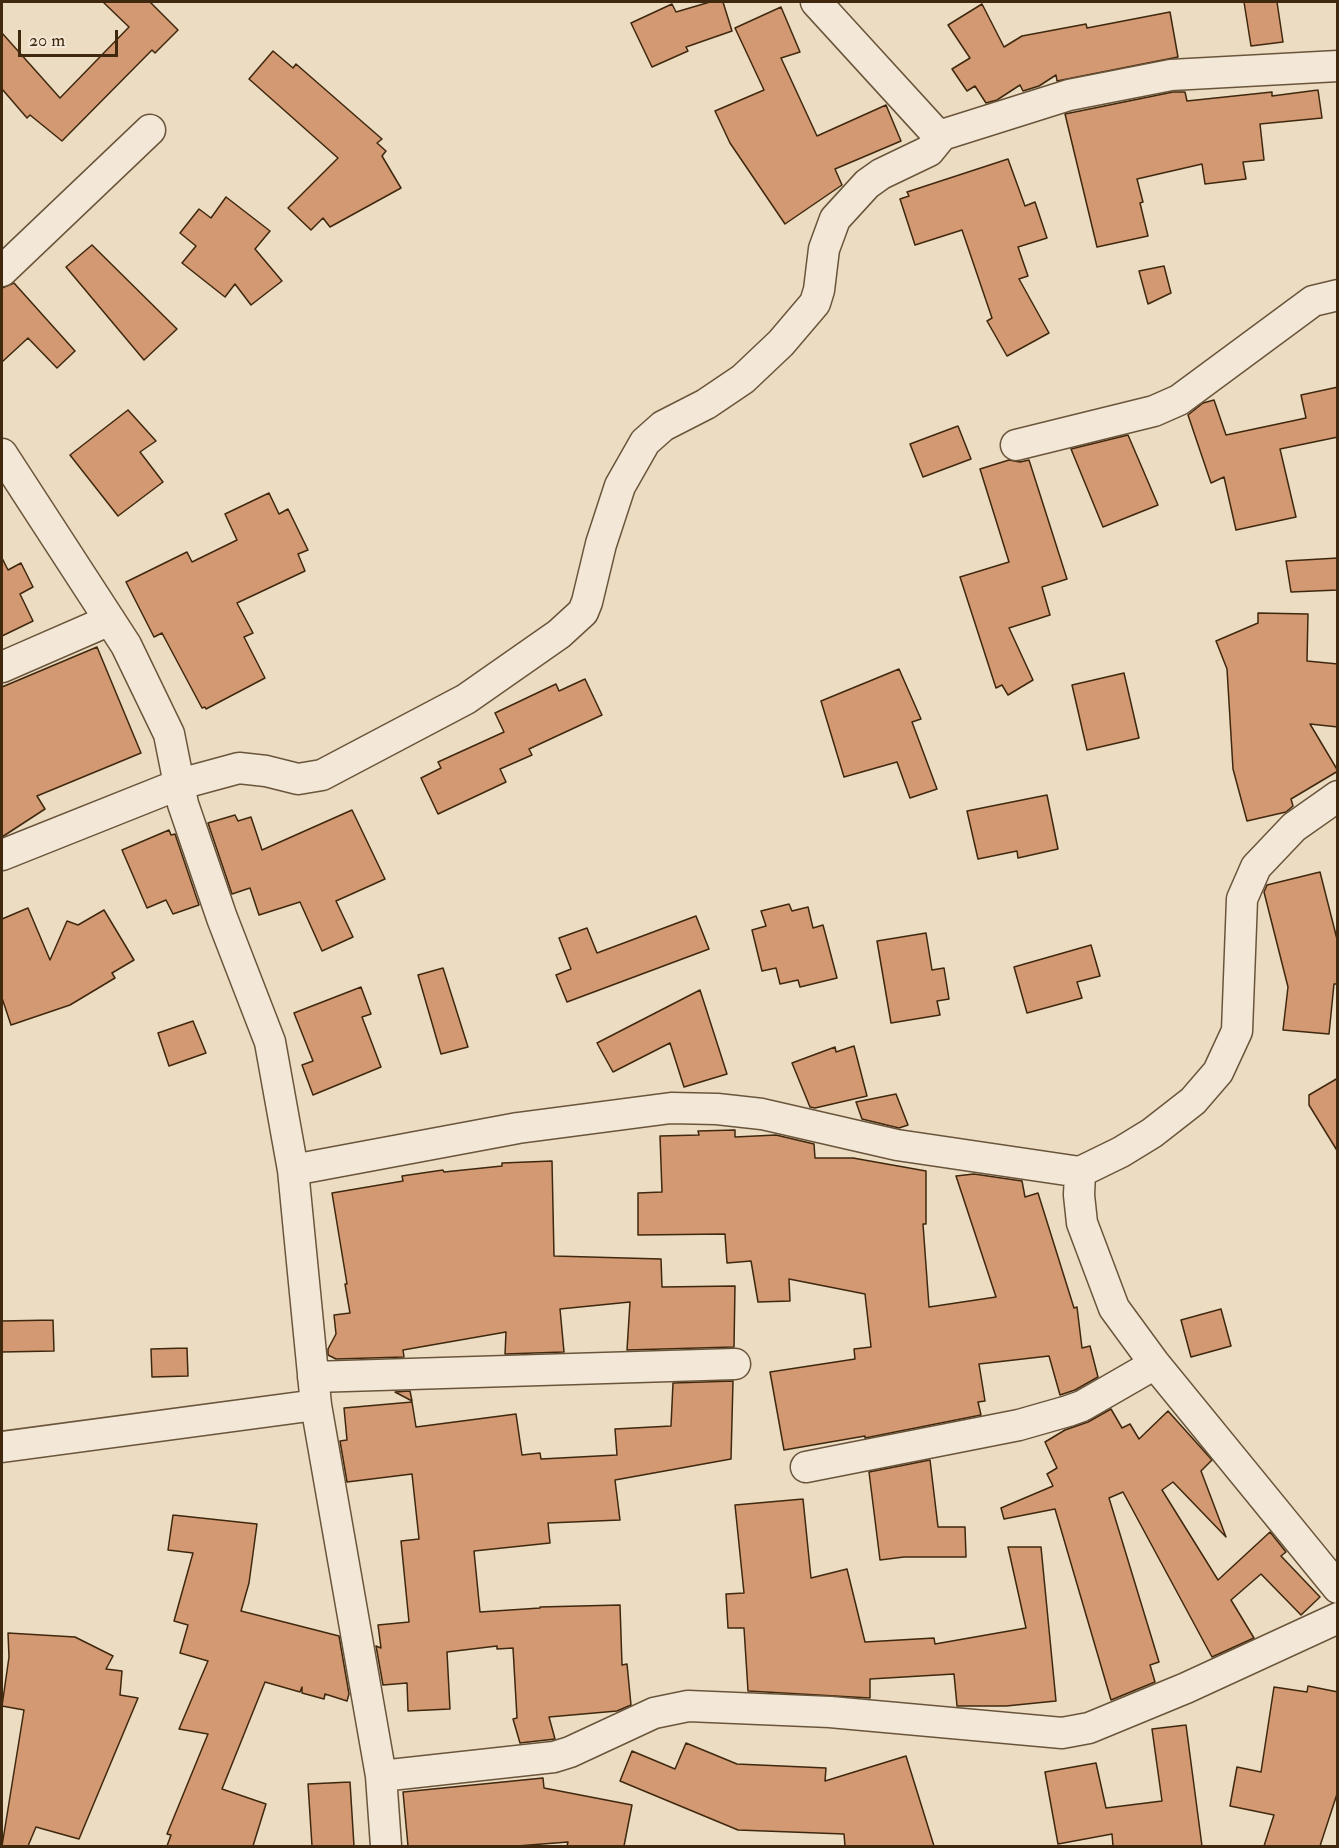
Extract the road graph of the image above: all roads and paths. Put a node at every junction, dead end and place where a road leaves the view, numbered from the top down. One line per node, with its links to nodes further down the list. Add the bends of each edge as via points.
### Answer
1 (816, 2): 4 (street, via 933,130)
2 (1338, 66): 4 (street, via 1171,75 1068,95)
3 (150, 130): 5 (street)
4 (942, 135): 11 (street, via 928,151 867,184 835,219 824,249 815,303 781,343 743,379 663,426 645,442 620,486 587,602 576,620 466,699 322,774 298,779 239,768)
5 (2, 271)
6 (1338, 295): 7 (street, via 1313,301 1179,400 1154,411)
7 (1016, 445)
8 (6, 468): 9 (street)
9 (110, 620): 10 (street); 11 (street, via 169,734)
10 (2, 667)
11 (180, 784): 13 (street); 14 (street, via 183,804 222,918 270,1042)
12 (1338, 796): 15 (street, via 1294,827 1256,867 1242,899 1237,1031 1218,1072 1193,1101 1152,1133)
13 (2, 855)
14 (293, 1170): 15 (street, via 518,1128 671,1108 762,1114 897,1145); 18 (street)
15 (1080, 1172): 17 (street, via 1082,1223 1099,1272 1114,1308)
16 (735, 1364): 18 (street)
17 (1155, 1364): 20 (street, via 1068,1411 1018,1425); 21 (street)
18 (315, 1391): 19 (street); 23 (street)
19 (2, 1447)
20 (806, 1467)
21 (1338, 1588)
22 (1338, 1618): 23 (street, via 1186,1688 1089,1728 1062,1733 830,1712 688,1706 654,1713 554,1757)
23 (381, 1776): 24 (street)
24 (386, 1846)

